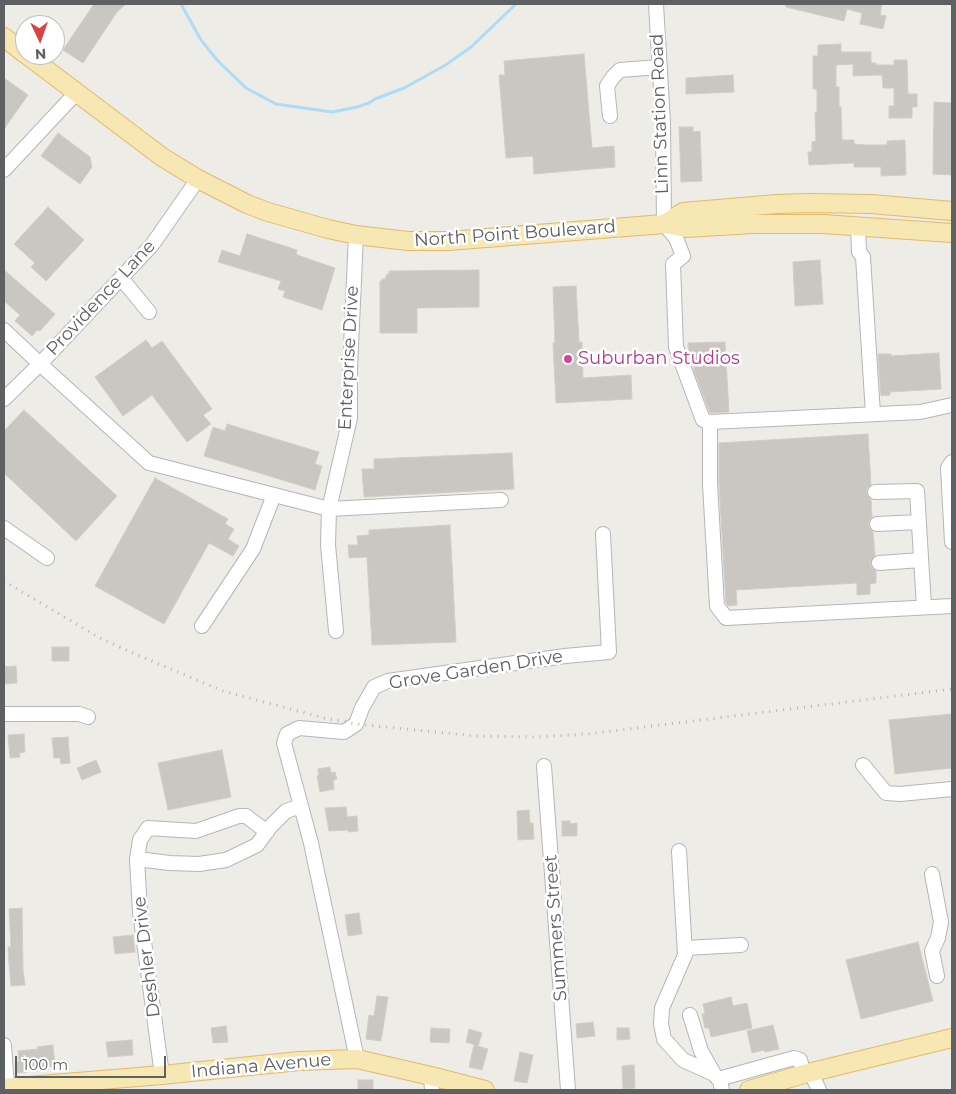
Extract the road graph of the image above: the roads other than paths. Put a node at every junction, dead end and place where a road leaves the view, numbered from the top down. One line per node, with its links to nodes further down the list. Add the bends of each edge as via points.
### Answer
1 (656, 4): 5 (street, Linn Station Road)
2 (4, 37): 3 (main road, North Point Boulevard)
3 (15, 46)
4 (40, 65): 6 (main road, North Point Boulevard)
5 (660, 67): 7 (street, via 620,70 607,86); 11 (street, Linn Station Road)
6 (76, 94): 8 (street); 9 (main road, North Point Boulevard, via 162,157)
7 (610, 116)
8 (5, 165)
9 (198, 179): 14 (main road, North Point Boulevard, via 268,212); 16 (street, Providence Lane, via 152,245)
10 (952, 211): 11 (main road, North Point Boulevard, via 870,204 777,204 682,212)
11 (664, 224): 12 (main road, North Point Boulevard, via 686,228 790,223); 14 (main road, North Point Boulevard, via 448,241); 23 (street, via 676,238 683,256 673,264 676,347 703,420)
12 (858, 226): 13 (main road, North Point Boulevard); 22 (street, via 859,252 863,257)
13 (952, 233): 15 (street)
14 (356, 235): 28 (street, Enterprise Drive, via 350,418)
15 (952, 240)
16 (121, 278): 17 (street); 19 (street, Providence Lane)
17 (149, 312)
18 (4, 330): 19 (street)
19 (40, 364): 20 (street); 26 (street, Providence Lane, via 149,463)
20 (4, 399)
21 (952, 406): 22 (street, via 920,412)
22 (873, 414): 23 (street)
23 (710, 422): 38 (street, via 717,606 726,618)
24 (952, 462): 33 (street, via 948,468)
25 (875, 492): 29 (street, via 917,490)
26 (274, 495): 28 (street, Providence Lane); 39 (street, via 253,549)
27 (502, 500): 28 (street, Providence Lane)
28 (329, 509): 40 (street, Enterprise Drive, via 328,545)
29 (919, 522): 30 (street); 35 (street)
30 (877, 524)
31 (4, 528): 34 (street)
32 (603, 534): 46 (street, Grove Garden Drive, via 609,652 388,681 374,687 356,724 344,732 299,728 287,734 284,743)
33 (952, 542)
34 (47, 558)
35 (920, 560): 36 (street); 38 (street)
36 (879, 563)
37 (952, 606): 38 (street)
38 (924, 607)
39 (202, 626)
40 (336, 631)
41 (4, 714): 42 (street, via 79,714)
42 (88, 717)
43 (863, 765): 45 (street, via 886,793)
44 (544, 766): 66 (street, Summers Street)
45 (952, 789)
46 (302, 806): 47 (street, via 286,811); 57 (street, Grove Garden Drive)
47 (267, 832): 49 (street, via 257,845 226,860 199,864); 49 (street, Deshler Drive, via 246,816 196,831 148,828 140,840)
48 (679, 851): 52 (street)
49 (137, 859): 59 (street, Deshler Drive, via 140,912)
50 (932, 874): 53 (street, via 941,922 932,951)
51 (741, 945): 52 (street)
52 (685, 948): 60 (street, via 685,955 662,1008 664,1039 683,1060)
53 (937, 976)
54 (690, 1015): 60 (street, via 701,1051)
55 (952, 1038): 58 (main road)
56 (4, 1045): 64 (street)
57 (356, 1059): 59 (main road, Indiana Avenue, via 299,1061); 61 (main road, Indiana Avenue)
58 (807, 1073): 60 (street, via 800,1060 794,1058 722,1078); 63 (main road); 68 (street)
59 (162, 1075): 62 (main road, Indiana Avenue)
60 (718, 1082)
61 (431, 1083): 65 (main road, Indiana Avenue)
62 (136, 1084): 64 (main road, Indiana Avenue)
63 (776, 1086): 67 (main road)
64 (11, 1088)
65 (485, 1090)
66 (568, 1090)
67 (749, 1090)
68 (820, 1090)

